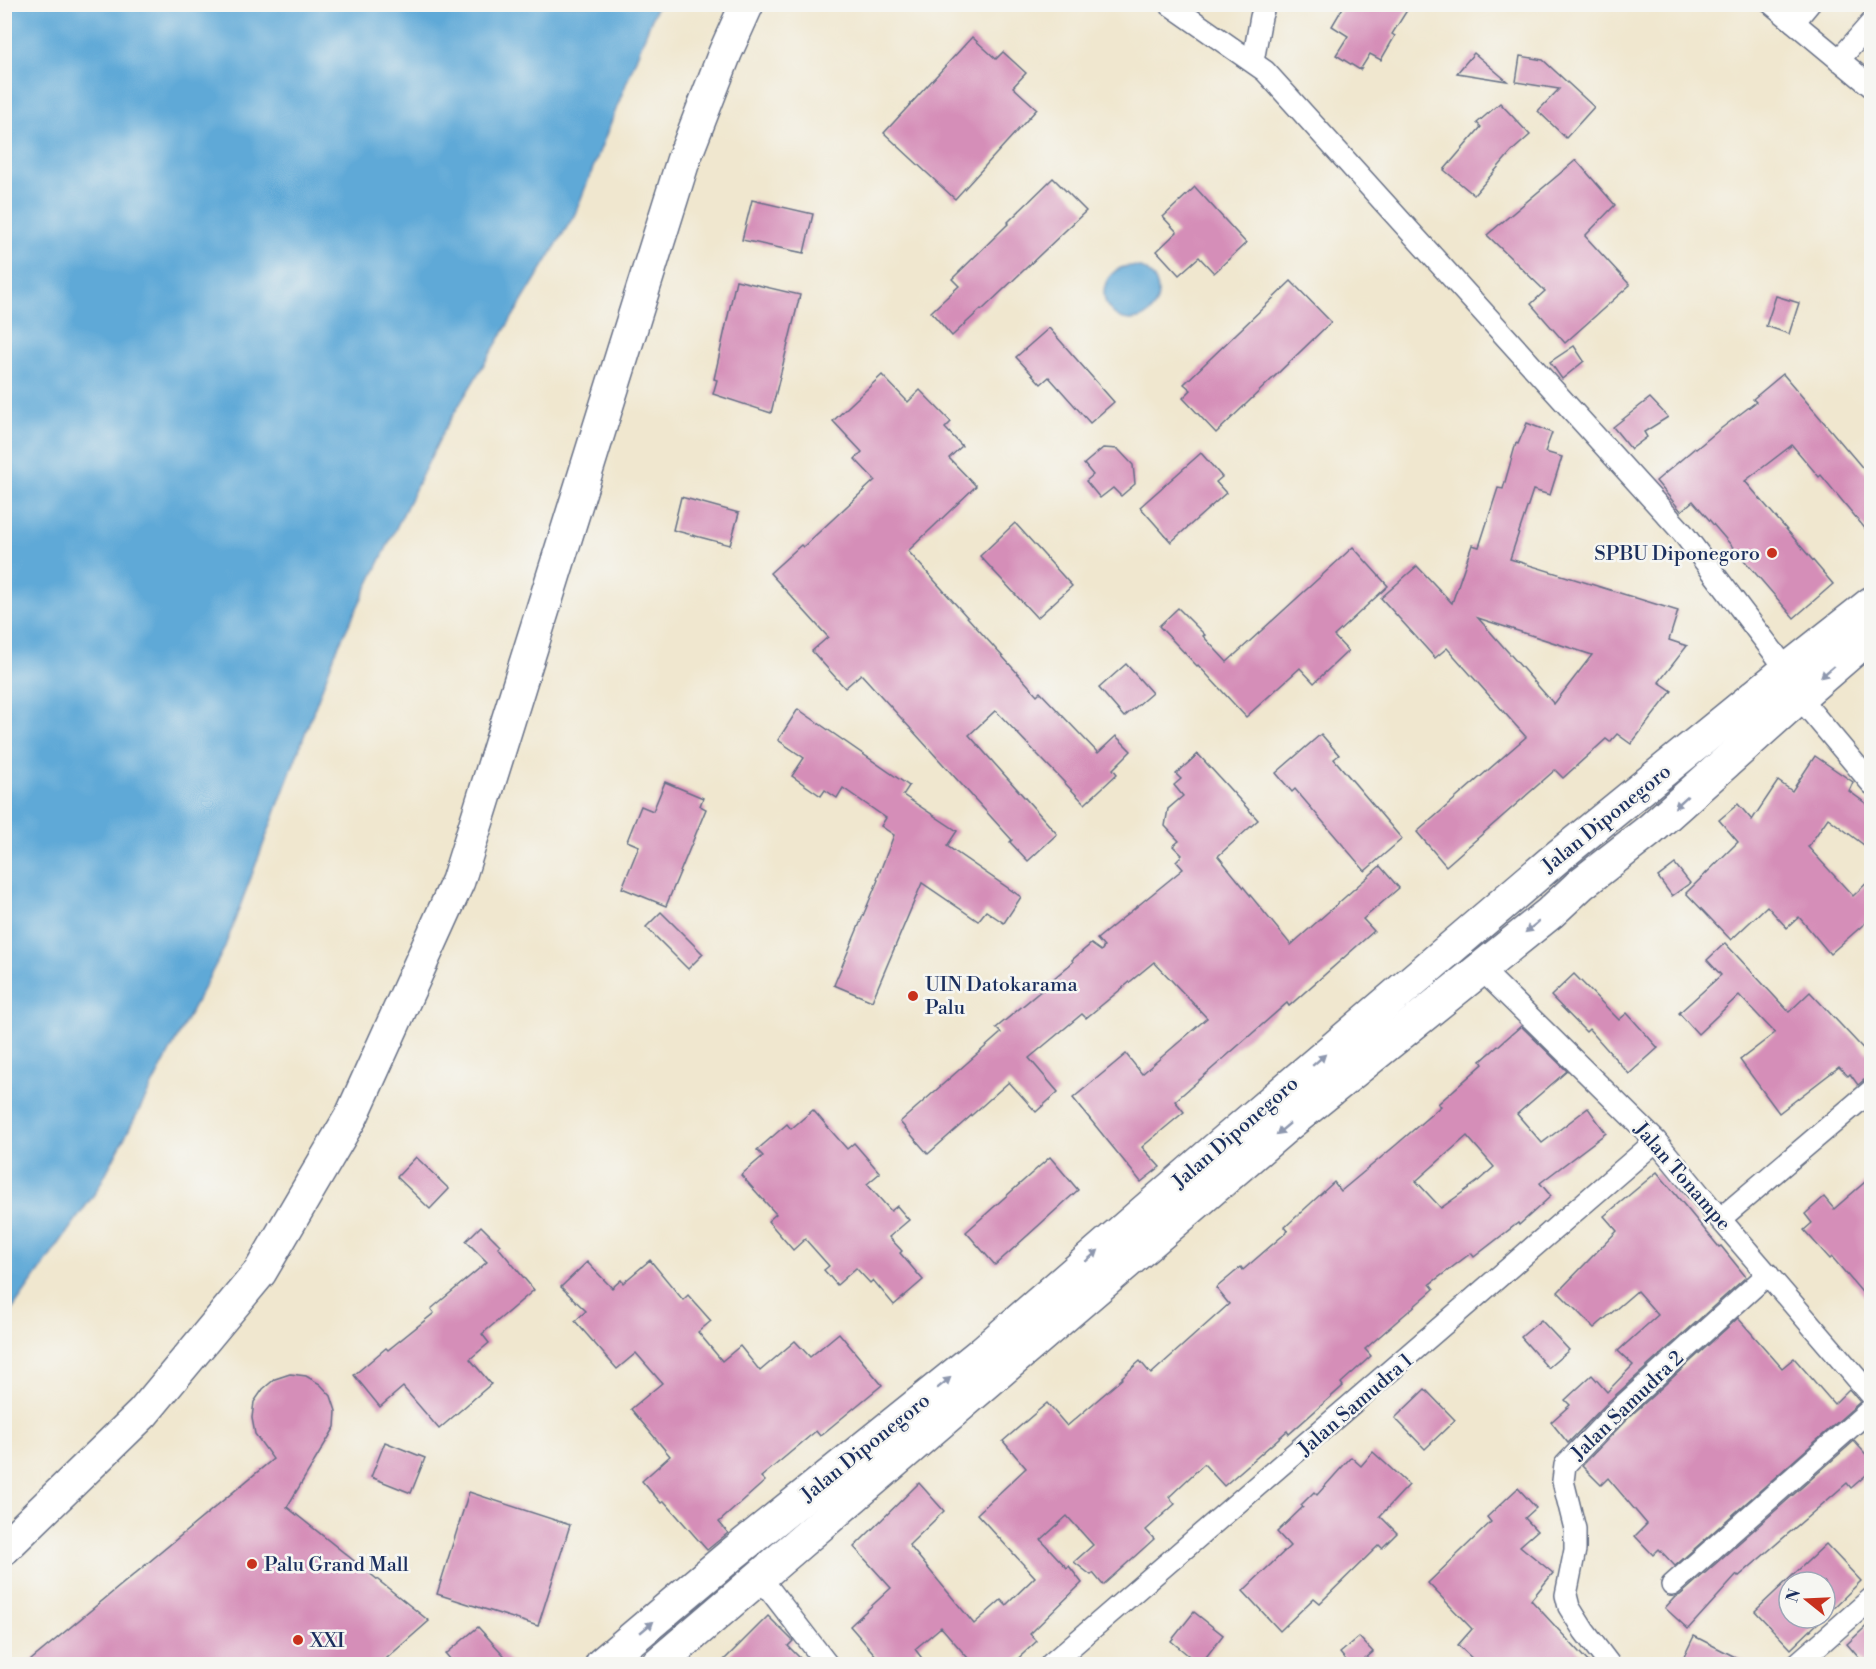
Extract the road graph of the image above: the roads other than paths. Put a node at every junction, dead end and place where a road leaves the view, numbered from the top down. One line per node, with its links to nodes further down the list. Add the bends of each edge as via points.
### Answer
1 (747, 4): 24 (main road, via 683,161 458,881 352,1115 260,1272 142,1413)
2 (1169, 4): 9 (street)
3 (1265, 4): 9 (street)
4 (1772, 4): 6 (street)
5 (1809, 4): 6 (street)
6 (1794, 22): 8 (street)
7 (1872, 22): 8 (street)
8 (1839, 60): 10 (street)
9 (1253, 61): 13 (street, via 1683,533)
10 (1872, 87)
11 (1872, 603): 13 (main road, Jalan Diponegoro)
12 (1872, 634): 13 (main road, Jalan Diponegoro, one-way to 13)
13 (1793, 683): 14 (street); 15 (main road, Jalan Diponegoro); 16 (main road, Jalan Diponegoro, one-way to 16, via 1650,830)
14 (1872, 784)
15 (1555, 859): 16 (main road); 28 (main road, Jalan Diponegoro, one-way to 15, via 983,1352)
16 (1581, 884): 17 (main road, Jalan Diponegoro, one-way to 17)
17 (1481, 969): 19 (street, Jalan Tonampe); 25 (main road, Jalan Diponegoro, one-way to 25, via 1286,1126)
18 (1872, 1090): 20 (street)
19 (1656, 1141): 20 (street, Jalan Tonampe); 31 (street, Jalan Samudra 1)
20 (1720, 1219): 21 (street, Jalan Tonampe)
21 (1768, 1274): 22 (street, Jalan Tonampe); 32 (street, Jalan Samudra 2, via 1617,1411 1565,1465 1563,1481 1575,1529 1566,1595 1569,1607)
22 (1872, 1396)
23 (1872, 1408): 26 (street)
24 (4, 1548)
25 (760, 1577): 29 (main road, Jalan Diponegoro); 30 (street)
26 (1672, 1585)
27 (1872, 1598): 33 (street)
28 (602, 1665)
29 (658, 1665)
30 (827, 1665)
31 (1052, 1665)
32 (1609, 1665)
33 (1797, 1665)

